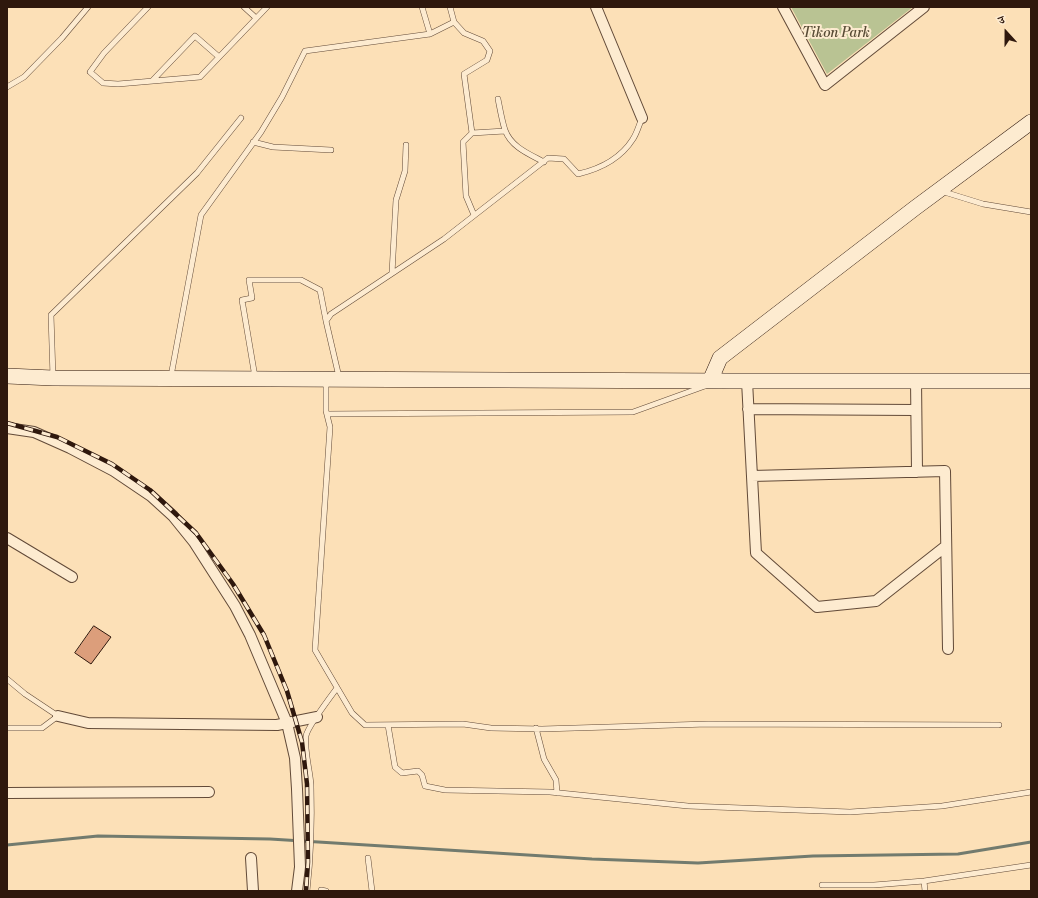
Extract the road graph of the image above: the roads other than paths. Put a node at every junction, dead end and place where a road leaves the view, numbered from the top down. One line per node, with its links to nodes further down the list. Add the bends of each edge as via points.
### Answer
1 (88, 7): 15 (lane, via 24,77)
2 (148, 7): 14 (lane, via 104,53 90,72 103,84)
3 (244, 7): 10 (lane)
4 (267, 7): 10 (lane)
5 (422, 7): 12 (lane)
6 (450, 7): 11 (lane)
7 (596, 7): 18 (street)
8 (783, 7): 9 (street, via 825,85)
9 (924, 7)
10 (256, 18): 13 (lane)
11 (454, 22): 12 (lane); 21 (lane, via 464,33 483,41 490,51 487,60 464,74)
12 (430, 34): 22 (lane, via 305,51 282,97)
13 (219, 57): 14 (lane, via 200,77); 14 (lane, via 195,36)
14 (152, 81)
15 (7, 87)
16 (498, 99): 20 (lane)
17 (242, 118): 33 (lane, via 197,173 51,315)
18 (642, 118): 25 (lane, via 633,139 618,157 592,171 578,174 564,159 548,158)
19 (1031, 122): 26 (street)
20 (505, 131): 21 (lane); 25 (lane, via 512,142)
21 (472, 133): 28 (lane, via 463,142 466,196)
22 (253, 142): 24 (lane, via 273,147); 32 (lane, via 201,215)
23 (406, 144): 29 (lane, via 405,171 396,200)
24 (331, 150)
25 (544, 162): 28 (lane)
26 (938, 191): 27 (lane, via 983,204); 37 (street, via 720,358)
27 (1031, 212)
28 (474, 215): 29 (lane, via 444,239)
29 (392, 273): 30 (lane, via 331,314)
30 (326, 321): 34 (lane, via 320,290 301,280 249,280 252,298 242,300); 35 (lane)
31 (7, 376): 33 (street)
32 (171, 377): 33 (street); 34 (street)
33 (53, 378)
34 (255, 378): 35 (street)
35 (333, 378): 37 (street); 42 (lane)
36 (916, 380): 38 (street); 39 (street); 41 (street)
37 (710, 381): 38 (street); 42 (lane, via 707,385 633,412)
38 (746, 381): 40 (street)
39 (1031, 381)
40 (748, 409): 41 (street); 45 (street)
41 (916, 410): 44 (street)
42 (327, 414): 51 (lane, via 330,426 315,650)
43 (7, 428): 54 (street, via 34,432 114,471 151,496 173,516 194,542 235,606)
44 (917, 472): 45 (street); 47 (street, via 945,471)
45 (752, 476): 47 (street, via 756,553 817,607 876,601)
46 (7, 538): 48 (street)
47 (946, 546): 49 (street)
48 (72, 577)
49 (948, 649)
50 (7, 680): 52 (lane)
51 (337, 688): 53 (lane); 55 (lane, via 352,713 364,725)
52 (58, 716): 54 (street, via 88,723); 57 (lane, via 42,728)
53 (317, 717): 54 (street); 70 (lane, via 306,735 311,812 311,860)
54 (287, 723): 69 (street, via 295,758 297,789 300,867)
55 (388, 725): 58 (lane, via 464,724 491,728); 62 (lane, via 395,767 402,773 418,771 425,786 445,790)
56 (998, 725): 58 (lane, via 708,724)
57 (7, 728)
58 (536, 728): 62 (lane, via 544,759 556,780)
59 (209, 792): 61 (street)
60 (1031, 792): 62 (lane, via 942,806 850,812 688,806)
61 (7, 793)
62 (557, 793)
63 (251, 858): 68 (street)
64 (368, 858): 71 (lane)
65 (1031, 866): 66 (lane)
66 (924, 881): 67 (lane, via 874,885); 72 (lane)
67 (822, 885)
68 (253, 891)
69 (297, 891)
70 (307, 891)
71 (372, 891)
72 (925, 891)

